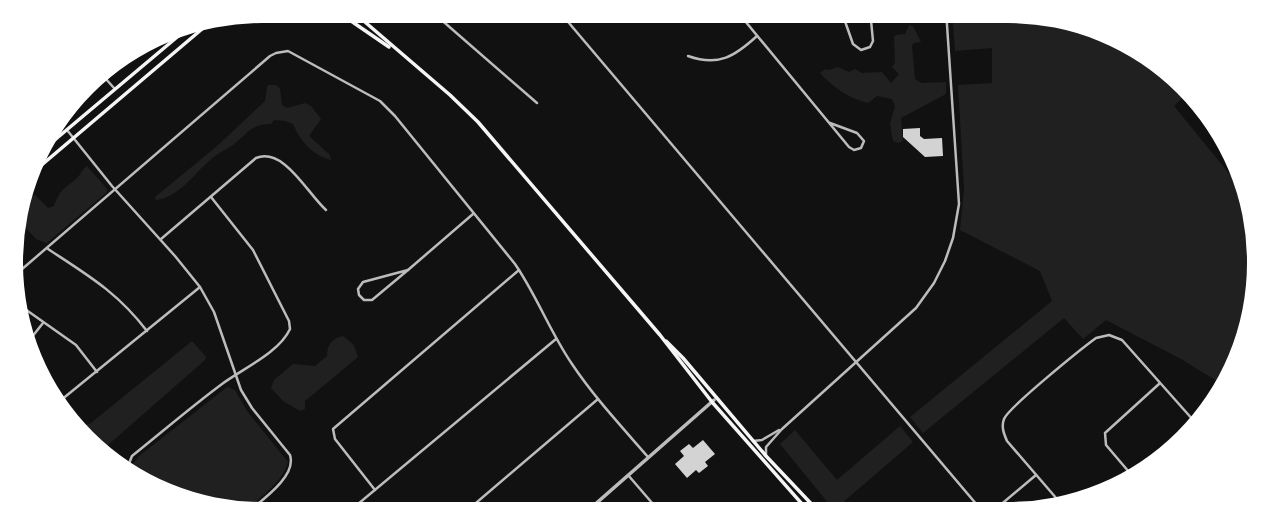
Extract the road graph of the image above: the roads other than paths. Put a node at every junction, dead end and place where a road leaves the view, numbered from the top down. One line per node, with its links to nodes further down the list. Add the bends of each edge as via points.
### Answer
1 (354, 23): 12 (main road)
2 (365, 23): 12 (main road)
3 (446, 23): 16 (street)
4 (569, 23): 38 (street)
5 (746, 23): 10 (street)
6 (847, 23): 7 (street, via 853,44 861,50 873,41)
7 (871, 23)
8 (947, 23): 38 (street, via 959,193 953,238 941,272 916,308)
9 (199, 31): 20 (main road)
10 (757, 37): 13 (street, via 729,57 707,61); 17 (street)
11 (174, 40): 15 (main road)
12 (397, 52): 36 (main road, via 478,122)
13 (688, 57)
14 (107, 80): 15 (street)
15 (115, 89): 18 (main road)
16 (537, 103)
17 (830, 123): 17 (street, via 852,149 861,148 861,135)
18 (67, 130): 19 (main road); 20 (street)
19 (58, 137)
20 (74, 138): 21 (main road); 22 (street)
21 (45, 163)
22 (116, 190): 25 (street, via 270,57 288,51 380,101); 26 (street); 27 (street)
23 (211, 197): 24 (street, via 256,158 272,155); 26 (street); 40 (street, via 260,262 290,325 283,339)
24 (326, 210)
25 (473, 214): 29 (street); 30 (street)
26 (161, 239): 31 (street)
27 (47, 249): 28 (street); 34 (street, via 112,292)
28 (23, 268)
29 (408, 270): 29 (street, via 363,282 359,295 372,300)
30 (519, 270): 37 (street); 55 (street, via 332,429)
31 (200, 288): 34 (street); 40 (street, via 214,312)
32 (29, 312): 33 (street)
33 (43, 323): 35 (street); 39 (street, via 76,345)
34 (147, 331): 39 (street)
35 (34, 335)
36 (660, 335): 43 (main road); 45 (main road)
37 (556, 339): 44 (street); 55 (street)
38 (856, 362): 47 (street); 64 (street)
39 (97, 372): 42 (street)
40 (236, 375): 51 (street); 57 (street, via 246,399 292,463 289,472)
41 (1159, 384): 46 (street); 52 (street, via 1105,433 1106,445); 54 (street, via 1117,337 1105,335 1091,342 1006,416 1007,441)
42 (64, 398)
43 (717, 398): 45 (street); 48 (main road)
44 (598, 399): 50 (street); 59 (street)
45 (712, 402): 50 (street); 62 (main road)
46 (1190, 417)
47 (782, 429): 48 (street); 49 (street, via 766,447)
48 (753, 441): 49 (main road)
49 (766, 456): 63 (main road)
50 (648, 457): 53 (street)
51 (129, 462)
52 (1128, 470)
53 (628, 475): 60 (street); 61 (street)
54 (1036, 475): 56 (street); 65 (street)
55 (375, 490): 58 (street)
56 (1055, 497)
57 (259, 502)
58 (360, 502)
59 (477, 502)
60 (598, 502)
61 (651, 502)
62 (800, 502)
63 (810, 502)
64 (974, 502)
65 (1004, 502)

